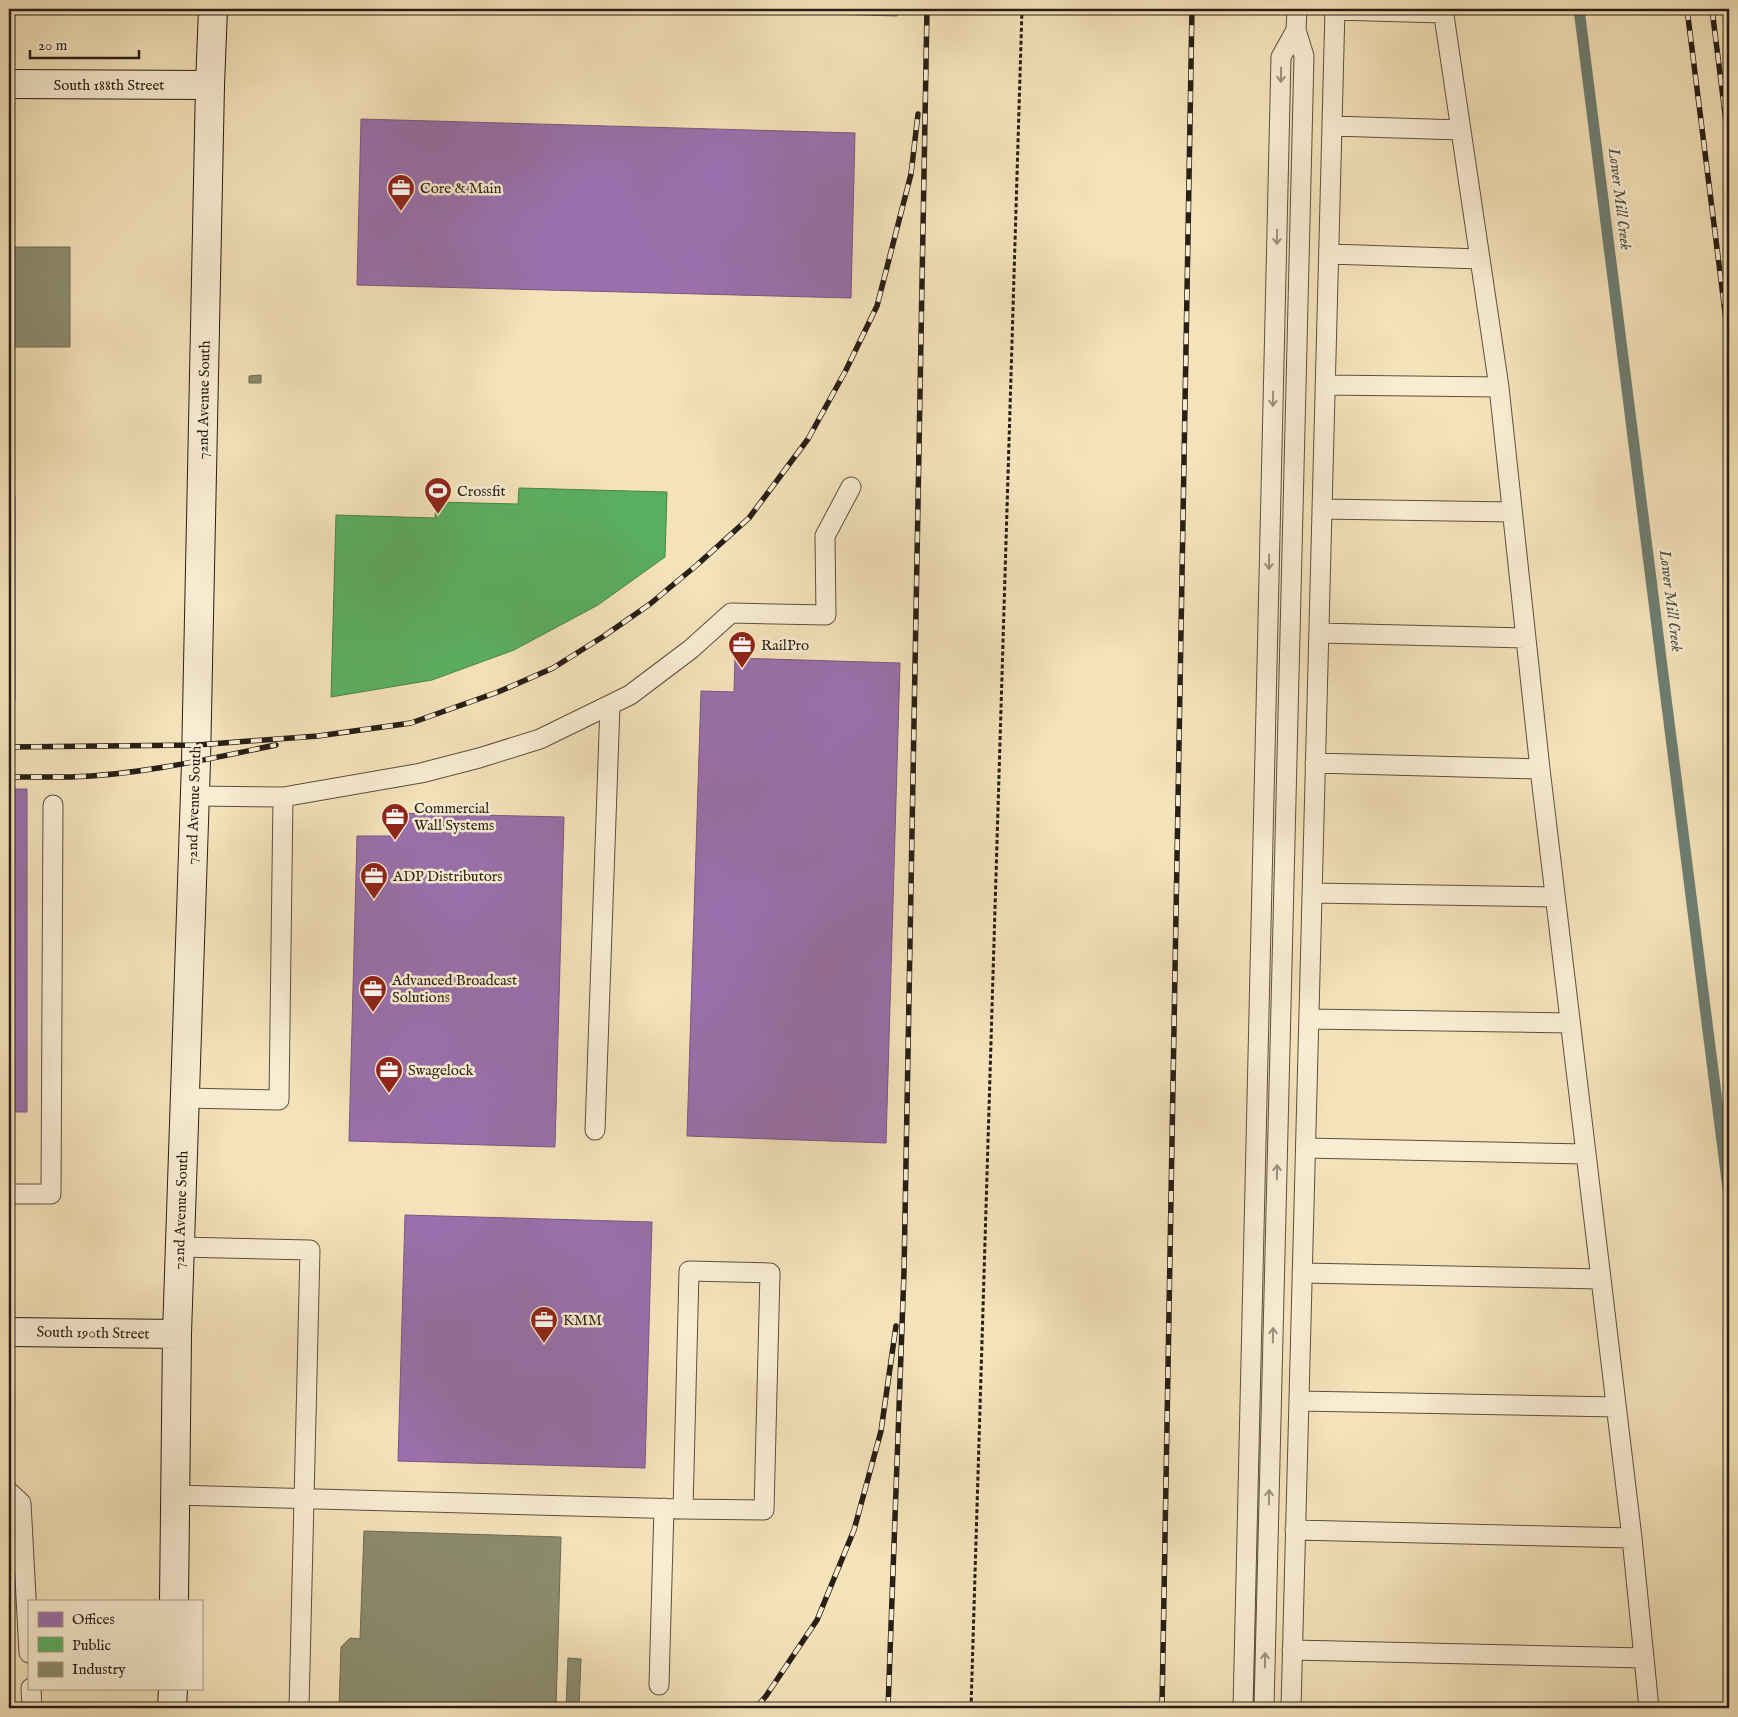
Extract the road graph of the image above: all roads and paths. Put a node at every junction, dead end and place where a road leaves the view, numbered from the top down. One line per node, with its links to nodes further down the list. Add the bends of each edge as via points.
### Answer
1 (213, 9): 8 (street, 72nd Avenue South)
2 (1022, 9): 59 (path)
3 (1297, 9): 6 (lane)
4 (1335, 9): 5 (lane); 9 (lane)
5 (1443, 11): 10 (lane)
6 (1296, 30): 60 (lane, one-way to 60, via 1281,57); 61 (lane, one-way to 6, via 1304,56)
7 (9, 84): 8 (street, South 188th Street)
8 (210, 85): 23 (street, 72nd Avenue South)
9 (1332, 126): 10 (lane); 11 (lane)
10 (1461, 130): 12 (lane)
11 (1329, 254): 12 (lane); 13 (lane)
12 (1480, 259): 14 (lane)
13 (1325, 385): 14 (lane); 16 (lane)
14 (1499, 387): 17 (lane)
15 (851, 487): 20 (lane, via 825,536 826,615 731,613 691,649 630,695)
16 (1322, 509): 17 (lane); 18 (lane)
17 (1512, 512): 19 (lane)
18 (1319, 633): 19 (lane); 21 (lane)
19 (1526, 638): 22 (lane)
20 (610, 705): 24 (lane, via 540,739 479,758 421,773); 31 (lane)
21 (1315, 763): 22 (lane); 26 (lane)
22 (1540, 770): 27 (lane)
23 (195, 796): 24 (lane); 30 (street, 72nd Avenue South)
24 (283, 797): 30 (lane, via 279,1100)
25 (53, 805): 34 (lane, via 51,1194)
26 (1312, 893): 27 (lane); 28 (lane)
27 (1555, 897): 29 (lane)
28 (1309, 1019): 29 (lane); 32 (lane)
29 (1570, 1022): 33 (lane)
30 (185, 1098): 35 (street, 72nd Avenue South)
31 (595, 1130)
32 (1306, 1148): 33 (lane); 36 (lane)
33 (1586, 1154): 37 (lane)
34 (9, 1194)
35 (180, 1247): 39 (street, 72nd Avenue South); 44 (lane, via 310,1250)
36 (1302, 1272): 37 (lane); 40 (lane)
37 (1601, 1278): 41 (lane)
38 (9, 1332): 39 (street, South 190th Street)
39 (177, 1334): 43 (street, 72nd Avenue South)
40 (1299, 1401): 41 (lane); 47 (lane)
41 (1616, 1407): 48 (lane)
42 (9, 1492): 50 (lane, via 21,1503)
43 (175, 1495): 44 (lane); 49 (street, 72nd Avenue South)
44 (304, 1498): 45 (lane); 58 (lane)
45 (664, 1508): 46 (lane); 53 (lane)
46 (683, 1509): 46 (lane, via 689,1271 770,1272 764,1510)
47 (1295, 1530): 48 (lane); 51 (lane)
48 (1632, 1538): 52 (lane)
49 (174, 1600)
50 (28, 1634)
51 (1292, 1650): 52 (lane); 62 (lane)
52 (1644, 1658): 63 (lane)
53 (659, 1685)
54 (30, 1690): 56 (lane)
55 (173, 1690): 57 (street)
56 (32, 1708)
57 (172, 1708)
58 (299, 1708)
59 (971, 1708)
60 (1242, 1708)
61 (1264, 1708)
62 (1291, 1708)
63 (1649, 1708)

